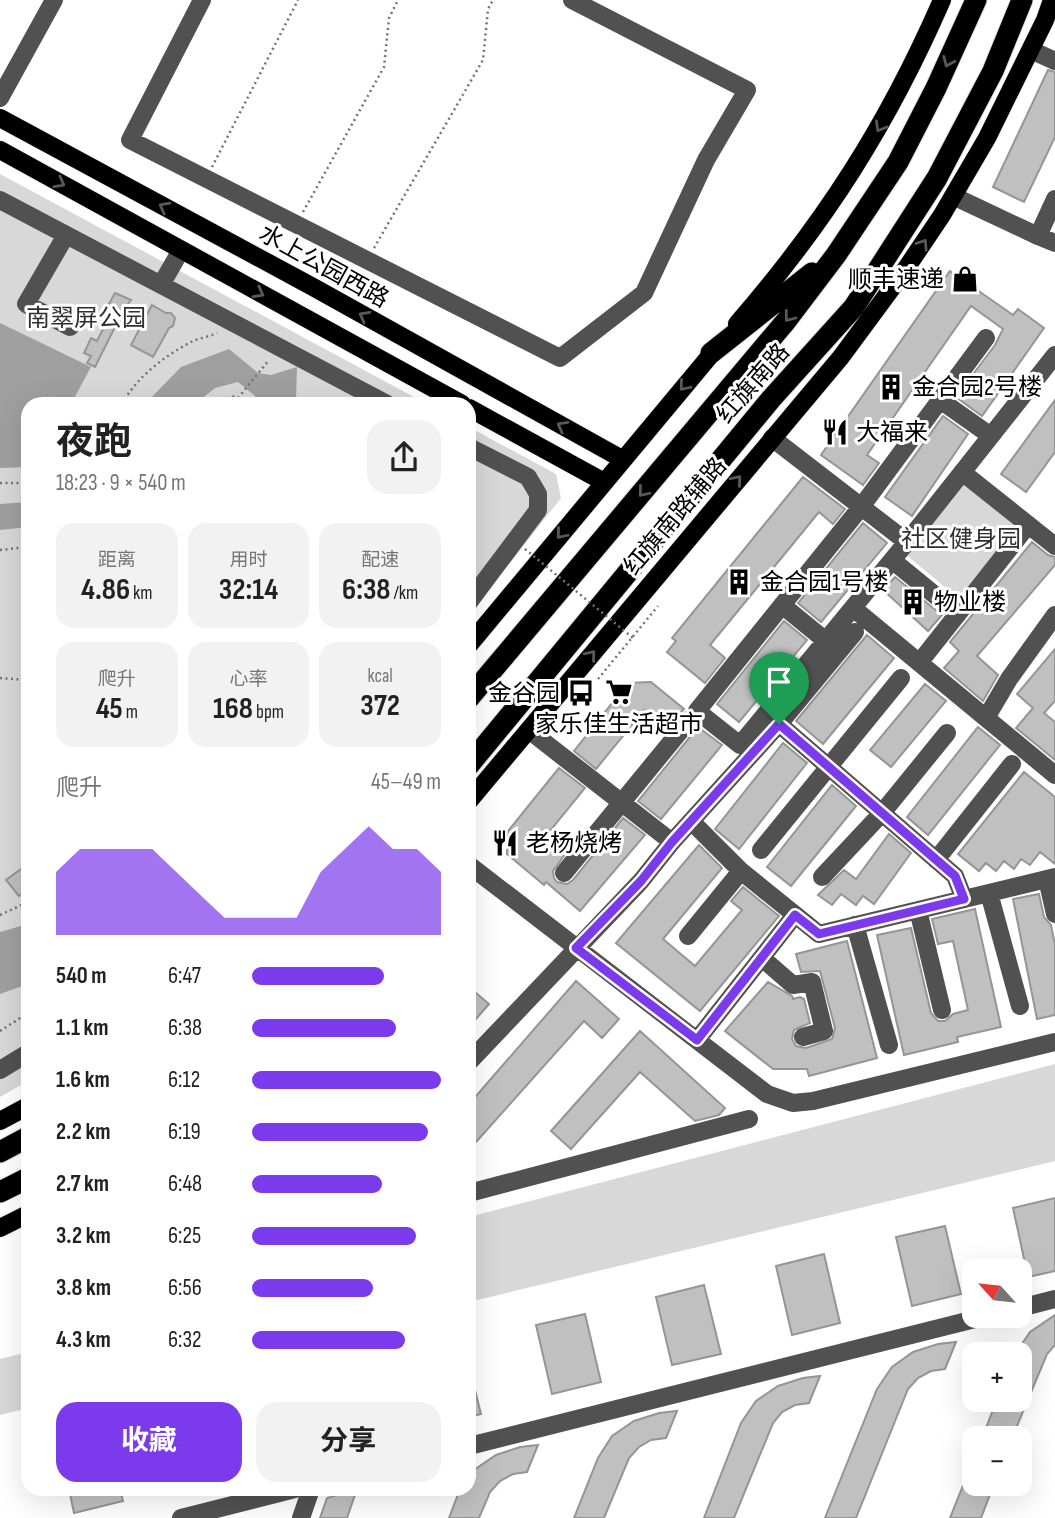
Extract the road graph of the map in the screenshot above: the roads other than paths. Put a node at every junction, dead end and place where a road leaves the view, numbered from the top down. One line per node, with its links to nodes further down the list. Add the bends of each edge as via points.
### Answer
1 (54, 0): 10 (street)
2 (202, 0): 3 (street, via 130,140 561,358 644,293 706,160 747,90)
3 (572, 0)
4 (942, 0): 24 (main road, one-way to 24, via 894,101 845,186 791,260)
5 (976, 0): 20 (highway, 红旗南路, one-way to 20, via 898,162)
6 (1022, 0): 57 (highway, 红旗南路, via 993,71 937,178 854,307 772,399)
7 (1052, 0): 8 (main road, 红旗南路辅路)
8 (1031, 50): 9 (street); 13 (main road, 红旗南路辅路)
9 (1055, 61)
10 (0, 97)
11 (0, 118): 33 (main road, 水上公园西路, one-way to 11)
12 (0, 150): 19 (main road, one-way to 19)
13 (953, 196): 17 (street); 31 (main road, 红旗南路辅路, one-way to 13, via 841,358)
14 (1055, 199): 17 (street)
15 (0, 200): 16 (street)
16 (66, 235): 21 (street); 22 (street, via 26,304)
17 (1038, 236): 18 (street)
18 (1055, 243)
19 (181, 250): 21 (street); 27 (main road, one-way to 27)
20 (836, 255): 24 (highway); 51 (highway, 红旗南路, one-way to 51, via 786,321)
21 (162, 285): 26 (street)
22 (71, 327)
23 (986, 338): 28 (street)
24 (711, 354): 33 (main road, one-way to 33)
25 (1053, 362): 30 (street)
26 (374, 397)
27 (449, 397)
28 (940, 400): 30 (street); 36 (street)
29 (476, 412): 35 (main road)
30 (991, 436): 34 (street)
31 (772, 438): 36 (street); 55 (main road, 红旗南路辅路, one-way to 31)
32 (476, 451): 41 (street, via 528,477 538,495 538,510)
33 (622, 459): 35 (main road)
34 (962, 472): 37 (street); 38 (street)
35 (604, 482): 47 (main road, one-way to 47)
36 (861, 507): 38 (street); 42 (street)
37 (1028, 525): 39 (street); 44 (street)
38 (907, 542): 40 (street)
39 (1055, 546)
40 (892, 560): 43 (street); 44 (street)
41 (476, 593)
42 (782, 605): 48 (street); 48 (street, via 697,711 740,745)
43 (853, 608): 48 (street); 49 (street)
44 (958, 614): 49 (street)
45 (1055, 615): 52 (street)
46 (855, 632): 54 (street)
47 (476, 637)
48 (826, 641)
49 (919, 663): 52 (street)
50 (901, 678): 59 (street)
51 (476, 690)
52 (986, 718): 60 (street)
53 (690, 719): 62 (street)
54 (779, 724): 59 (street); 64 (street)
55 (530, 731): 61 (main road, 红旗南路辅路); 62 (street)
56 (947, 733): 63 (street)
57 (476, 757)
58 (1012, 764): 67 (street)
59 (829, 767): 63 (street); 66 (street)
60 (1055, 775)
61 (476, 794)
62 (621, 802): 65 (street); 69 (street)
63 (882, 813): 67 (street); 71 (street)
64 (692, 822): 65 (street); 68 (street)
65 (672, 842): 80 (street)
66 (761, 850)
67 (936, 860): 74 (street, via 955,876)
68 (741, 871): 77 (street); 79 (street)
69 (564, 873)
70 (476, 874): 80 (street)
71 (822, 877)
72 (1051, 878): 73 (street); 76 (street)
73 (989, 893): 74 (street); 82 (street)
74 (964, 899): 75 (street)
75 (918, 910): 78 (street); 83 (street)
76 (1055, 914)
77 (795, 915): 78 (street, via 819,934); 81 (street)
78 (855, 925): 87 (street)
79 (688, 936)
80 (576, 948): 85 (street); 88 (street)
81 (762, 958): 84 (street, via 793,985 812,982 824,1031); 85 (street)
82 (1020, 1006)
83 (942, 1010)
84 (803, 1037)
85 (697, 1040): 86 (street, via 767,1094 793,1102 814,1101)
86 (1055, 1042)
87 (889, 1045)
88 (476, 1055)
89 (21, 1057): 90 (street)
90 (0, 1070)
91 (21, 1110): 93 (main road)
92 (749, 1119): 97 (street)
93 (0, 1121)
94 (21, 1141): 95 (highway)
95 (0, 1152)
96 (21, 1182): 98 (highway)
97 (476, 1191)
98 (0, 1192)
99 (21, 1218): 100 (main road)
100 (0, 1228)
101 (1055, 1299): 102 (street)
102 (1032, 1305)
103 (962, 1322): 104 (street)
104 (476, 1444)
105 (277, 1496): 107 (street)
106 (308, 1496): 109 (street)
107 (241, 1510): 108 (street)
108 (181, 1518)
109 (300, 1518)

